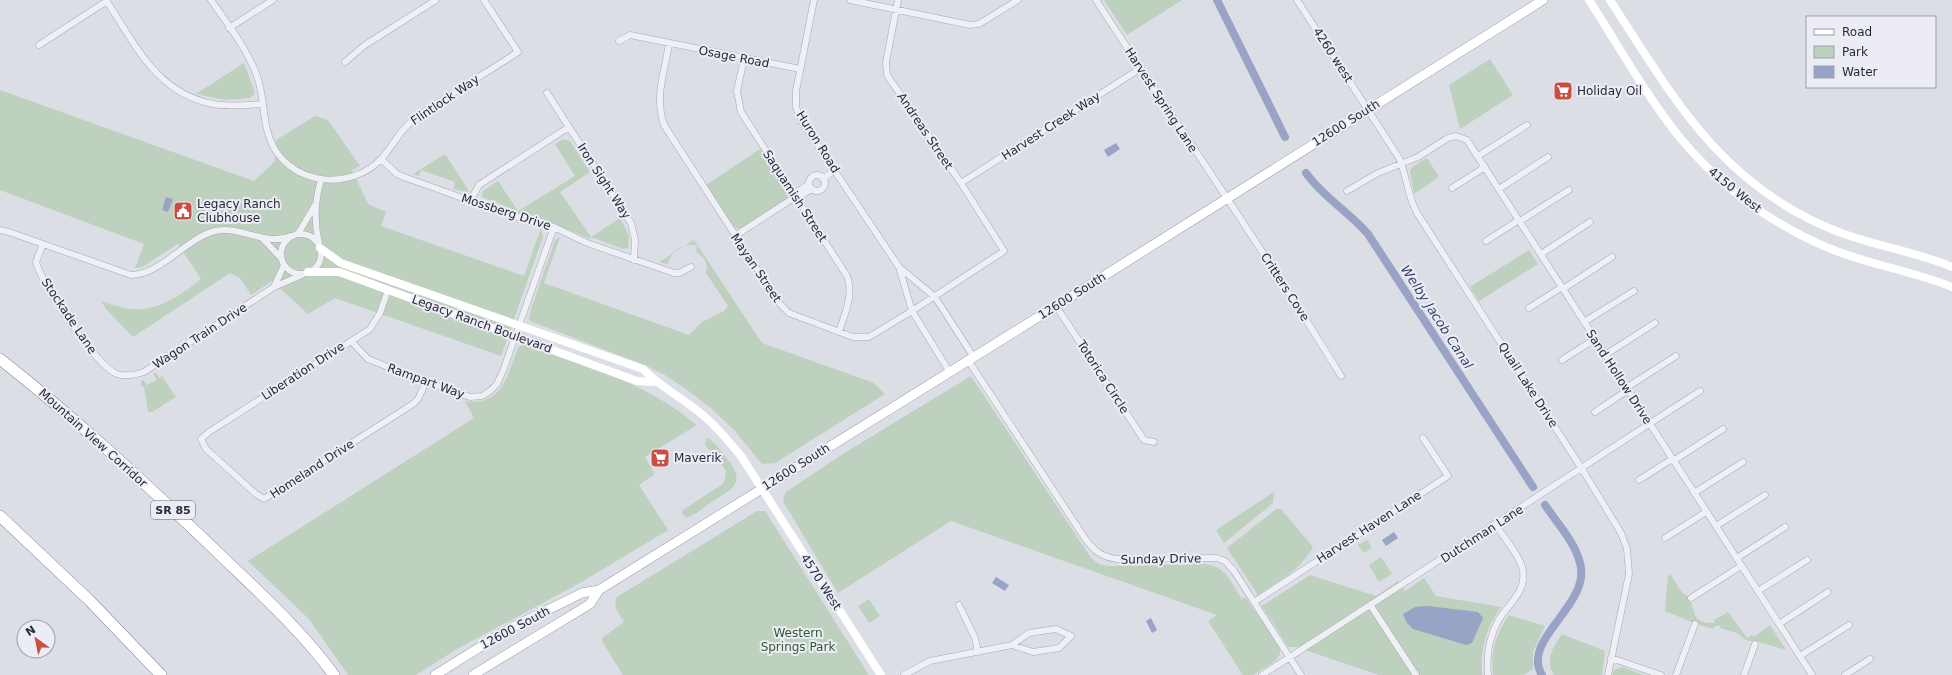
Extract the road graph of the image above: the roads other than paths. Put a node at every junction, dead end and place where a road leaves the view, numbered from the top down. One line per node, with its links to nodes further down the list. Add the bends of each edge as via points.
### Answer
1 (211, 0): 18 (street, Flintlock Way)
2 (273, 0): 18 (street)
3 (436, 0): 23 (street)
4 (484, 0): 33 (street, Flintlock Way, via 518,52 417,118 399,133)
5 (814, 0): 25 (street, Huron Road)
6 (850, 0): 17 (street)
7 (898, 0): 17 (street, Andreas Street)
8 (1004, 0): 16 (street)
9 (1018, 0): 16 (street)
10 (1096, 0): 24 (street, Harvest Spring Lane)
11 (1297, 0): 28 (street, 4260 west)
12 (1543, 0): 28 (main road, 12600 South)
13 (1590, 0): 71 (street, 4150 West, via 1669,122 1697,156 1731,189 1777,222 1822,245)
14 (1610, 0): 68 (street, 4150 West, via 1689,119 1722,156 1756,185 1788,207 1837,232)
15 (107, 1): 21 (street); 27 (street, via 149,65 174,89 212,104)
16 (1008, 6): 17 (street, via 979,24 970,25)
17 (896, 9): 39 (street, Andreas Street, via 886,62 887,75)
18 (229, 28): 27 (street, Flintlock Way, via 254,68)
19 (619, 41): 20 (street, Osage Road, via 630,35)
20 (669, 43): 22 (street, Osage Road); 55 (street, Mayan Street, via 659,97 664,125)
21 (39, 45)
22 (744, 59): 25 (street, Osage Road); 45 (street, Saquamish Street, via 737,91 741,112)
23 (345, 62)
24 (1141, 68): 39 (street, Harvest Creek Way); 46 (street, Harvest Spring Lane)
25 (800, 69): 36 (street, Huron Road, via 796,106 802,122)
26 (547, 93): 30 (street, Iron Sight Way)
27 (262, 104): 38 (street, Flintlock Way, via 269,139 285,163 299,173)
28 (1368, 109): 34 (street, Quail Lake Drive); 46 (main road, 12600 South)
29 (1527, 124): 31 (street)
30 (569, 127): 47 (street, via 480,184); 64 (street, Iron Sight Way, via 631,223 635,240)
31 (1478, 156): 34 (street, Sand Hollow Drive, via 1467,140 1456,136 1448,138); 35 (street, Sand Hollow Drive)
32 (1548, 157): 42 (street)
33 (381, 159): 38 (street, Flintlock Way, via 354,177); 47 (street, Mossberg Drive, via 397,174)
34 (1402, 165): 44 (street, Sand Hollow Drive, via 1378,173); 105 (street, Quail Lake Drive, via 1408,194 1417,213)
35 (1485, 167): 41 (street); 42 (street, Sand Hollow Drive)
36 (835, 170): 37 (street); 67 (street, Huron Road)
37 (823, 179): 40 (street, via 817,175 813,176); 40 (street, via 822,188 817,190)
38 (321, 180): 48 (street)
39 (961, 183): 60 (street, Andreas Street)
40 (810, 186): 45 (street, via 799,191)
41 (1452, 188)
42 (1499, 189): 49 (street, Sand Hollow Drive)
43 (1569, 190): 49 (street)
44 (1347, 191)
45 (795, 197): 55 (street); 82 (street, Saquamish Street, via 847,276 850,285 850,295)
46 (1227, 198): 76 (main road, 12600 South); 92 (street, Critters Cove)
47 (470, 201): 51 (street, Mossberg Drive)
48 (315, 205): 53 (street); 59 (street)
49 (1519, 221): 57 (street); 61 (street, Sand Hollow Drive)
50 (1590, 222): 61 (street)
51 (554, 227): 64 (street, Mossberg Drive, via 586,243); 81 (street, Rampart Way)
52 (0, 230): 58 (street)
53 (298, 234): 54 (street); 59 (street, via 310,236)
54 (291, 236): 56 (street); 63 (street, via 282,245)
55 (735, 236): 82 (street, Mayan Street, via 779,303 789,313)
56 (262, 238): 58 (street, via 230,229 214,231 147,272 137,275 126,274); 63 (street)
57 (1486, 241)
58 (43, 244): 91 (street, Stockade Lane, via 36,262 41,275 90,350 109,370)
59 (319, 246): 69 (street, via 320,260 313,270); 81 (street, Legacy Ranch Boulevard, via 341,263)
60 (1004, 251): 75 (street, Mayan Street)
61 (1541, 254): 72 (street, Sand Hollow Drive)
62 (1612, 257): 72 (street)
63 (280, 258): 65 (street)
64 (634, 260): 66 (street, Mossberg Drive, via 674,273)
65 (284, 265): 69 (street, via 293,272); 70 (street)
66 (691, 267)
67 (899, 267): 75 (street, Huron Road); 78 (street, Huron Road)
68 (1952, 267)
69 (306, 273): 70 (street, Wagon Train Drive); 73 (street, Legacy Ranch Boulevard, via 339,272)
70 (274, 287): 91 (street, Wagon Train Drive, via 154,366 138,374)
71 (1952, 287)
72 (1562, 288): 77 (street); 79 (street, Sand Hollow Drive)
73 (388, 290): 81 (street, Legacy Ranch Boulevard); 84 (street, Liberation Drive, via 377,320)
74 (1634, 291): 79 (street)
75 (935, 297): 78 (street, Mayan Street); 87 (street, Huron Road)
76 (1056, 306): 87 (main road, 12600 South); 102 (street, Totorica Circle, via 1144,440)
77 (1529, 308)
78 (912, 312): 82 (street, Mayan Street, via 868,337 853,337); 90 (street, Huron Road)
79 (1584, 322): 83 (street, Sand Hollow Drive)
80 (1655, 323): 85 (street)
81 (518, 331): 93 (street, Rampart Way, via 497,384 482,396 470,397); 94 (street, Legacy Ranch Boulevard, via 637,381); 94 (street, Legacy Ranch Boulevard, via 643,369)
82 (839, 332)
83 (1595, 339): 85 (street, Sand Hollow Drive); 89 (street)
84 (351, 341): 93 (street, Rampart Way, via 368,359); 101 (street, Liberation Drive)
85 (1605, 355): 95 (street, Sand Hollow Drive)
86 (1676, 356): 95 (street)
87 (971, 358): 90 (main road, 12600 South); 123 (street, Sunday Drive, via 1084,537 1098,553 1117,560 1221,559 1234,571)
88 (0, 359): 137 (highway, Mountain View Corridor / SR 85, via 108,449 167,504 294,628)
89 (1562, 360)
90 (949, 371): 107 (main road, 12600 South)
91 (123, 376)
92 (1341, 376)
93 (426, 382): 101 (street, Homeland Drive, via 413,404 264,499 206,449)
94 (656, 382): 107 (street, Legacy Ranch Boulevard, via 704,416 725,437)
95 (1627, 389): 97 (street); 98 (street, Sand Hollow Drive)
96 (1700, 391): 98 (street, Dutchman Lane)
97 (1595, 412)
98 (1650, 424): 103 (street, Sand Hollow Drive); 105 (street, Dutchman Lane)
99 (1723, 429): 103 (street)
100 (1423, 438): 123 (street, Harvest Haven Lane, via 1448,476)
101 (201, 439)
102 (1154, 442)
103 (1673, 460): 106 (street); 108 (street, Sand Hollow Drive)
104 (1744, 462): 108 (street)
105 (1582, 469): 112 (street, Dutchman Lane); 134 (street, Quail Lake Drive, via 1617,524 1628,558 1628,581)
106 (1639, 480)
107 (762, 488): 119 (main road, 12600 South); 140 (street, 4570 West)
108 (1694, 493): 110 (street, Sand Hollow Drive)
109 (1765, 495): 113 (street)
110 (1706, 512): 113 (street, Sand Hollow Drive); 115 (street)
111 (0, 516): 136 (highway, via 90,601)
112 (1496, 525): 125 (street, Dutchman Lane); 145 (street, via 1520,562 1524,577 1517,596 1492,635 1488,650)
113 (1716, 526): 116 (street, Sand Hollow Drive)
114 (1786, 527): 116 (street)
115 (1665, 538)
116 (1736, 558): 118 (street, Sand Hollow Drive)
117 (1807, 560): 120 (street)
118 (1741, 566): 120 (street, Sand Hollow Drive); 122 (street)
119 (599, 590): 138 (main road, 12600 South, via 582,593 509,629); 139 (main road, 12600 South, via 590,604)
120 (1758, 591): 127 (street, Sand Hollow Drive)
121 (1828, 592): 127 (street)
122 (1692, 598)
123 (1254, 602): 133 (street, Sunday Drive)
124 (959, 605): 131 (street, via 975,638)
125 (1371, 606): 133 (street, Dutchman Lane); 144 (street)
126 (1694, 624): 148 (street)
127 (1779, 624): 132 (street, Sand Hollow Drive)
128 (1849, 625): 132 (street)
129 (1755, 644): 149 (street)
130 (1012, 645): 130 (street, via 1032,652 1059,648 1071,636 1056,628 1029,633); 131 (street)
131 (978, 652): 141 (street, via 930,661)
132 (1800, 656): 150 (street, Sand Hollow Drive)
133 (1290, 657): 142 (street, Dutchman Lane); 143 (street, Sunday Drive)
134 (1611, 658): 146 (street, Quail Lake Drive); 147 (street)
135 (1870, 659): 151 (street)
136 (161, 675)
137 (334, 675)
138 (435, 675)
139 (473, 675)
140 (881, 675)
141 (904, 675)
142 (1262, 675)
143 (1301, 675)
144 (1416, 675)
145 (1488, 675)
146 (1608, 675)
147 (1660, 675)
148 (1676, 675)
149 (1744, 675)
150 (1812, 675)
151 (1845, 675)

